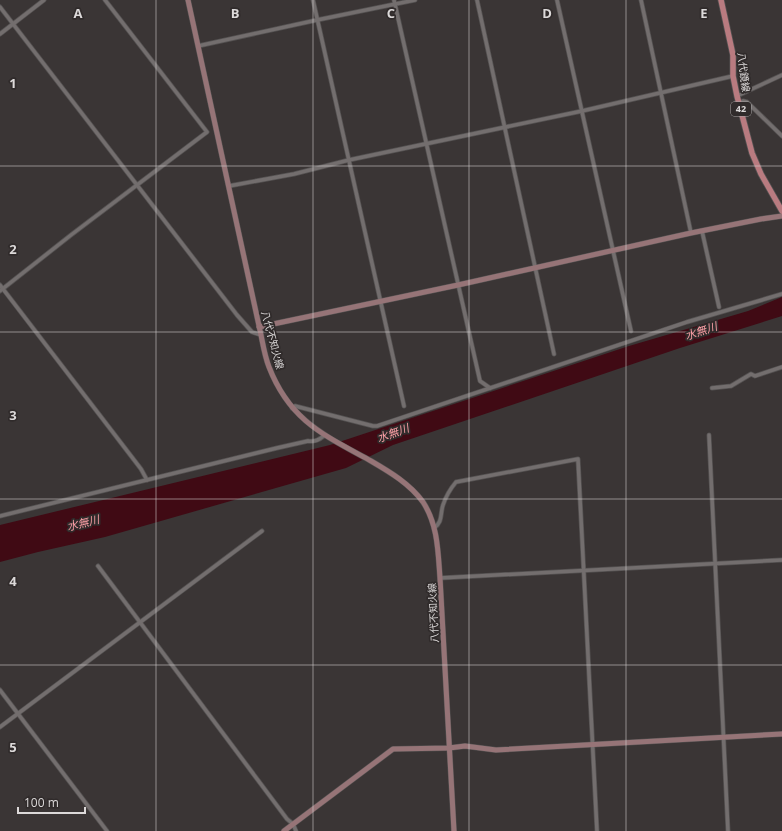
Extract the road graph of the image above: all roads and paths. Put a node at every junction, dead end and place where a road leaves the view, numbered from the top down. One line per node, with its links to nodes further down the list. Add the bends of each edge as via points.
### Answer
1 (44, 0): 13 (street)
2 (104, 0): 26 (street, via 207,132)
3 (188, 0): 15 (main road, 八代不知火線)
4 (313, 0): 12 (street)
5 (415, 0): 10 (street)
6 (477, 0): 22 (street)
7 (557, 0): 21 (street)
8 (641, 0): 18 (street)
9 (721, 0): 17 (main road, 八代鏡線 / 42, via 733,55)
10 (394, 2): 12 (street); 24 (street)
11 (0, 7): 13 (street)
12 (317, 20): 15 (street); 25 (street)
13 (13, 24): 14 (street); 26 (street)
14 (0, 34)
15 (198, 46): 27 (main road, 八代不知火線)
16 (782, 75): 19 (street)
17 (733, 76): 18 (street); 19 (main road, 八代鏡線 / 42)
18 (661, 93): 21 (street); 31 (street)
19 (737, 96): 20 (main road, 八代鏡線 / 42)
20 (740, 103): 23 (street, via 748,102); 28 (main road, 八代鏡線 / 42, via 752,153)
21 (582, 111): 22 (street); 32 (street)
22 (504, 128): 24 (street); 33 (street)
23 (782, 136)
24 (427, 144): 25 (street); 34 (street)
25 (348, 160): 27 (street, via 294,174); 37 (street)
26 (138, 185): 35 (street); 41 (street, via 237,315 252,332)
27 (229, 186): 39 (main road, 八代不知火線)
28 (782, 211)
29 (782, 216): 30 (main road)
30 (702, 231): 31 (main road); 38 (street)
31 (691, 233): 32 (main road)
32 (612, 250): 33 (main road); 40 (street)
33 (534, 268): 34 (main road); 42 (street)
34 (458, 285): 37 (main road); 44 (street, via 480,381)
35 (1, 288): 50 (street)
36 (782, 294): 44 (street, via 687,322)
37 (380, 301): 39 (main road); 46 (street)
38 (719, 307)
39 (259, 327): 41 (main road, 八代不知火線)
40 (631, 331)
41 (260, 335): 47 (main road, 八代不知火線, via 269,366)
42 (554, 354)
43 (782, 367): 45 (street, via 756,376 751,374 731,386)
44 (490, 388): 47 (street, via 377,426 295,406)
45 (712, 388)
46 (404, 406)
47 (292, 408): 49 (main road, 八代不知火線)
48 (708, 435): 55 (street)
49 (326, 436): 50 (street, via 313,442 277,448); 52 (main road, 八代不知火線, via 402,480 419,498)
50 (147, 480): 51 (street)
51 (0, 516)
52 (434, 528): 57 (street, via 439,525 443,505 456,482 578,459); 58 (main road, 八代不知火線)
53 (262, 531): 59 (street)
54 (782, 560): 55 (street)
55 (715, 564): 57 (street); 64 (street)
56 (98, 566): 59 (street)
57 (584, 570): 58 (street); 65 (street)
58 (440, 578): 66 (main road, 八代不知火線)
59 (141, 622): 61 (street); 67 (street)
60 (0, 690): 61 (street)
61 (18, 714): 62 (street); 68 (street)
62 (0, 727)
63 (782, 734): 64 (main road)
64 (724, 737): 65 (main road); 73 (street)
65 (592, 744): 66 (main road, via 496,750 465,746); 72 (street)
66 (449, 748): 67 (main road, via 393,749); 71 (main road, 八代不知火線)
67 (293, 824): 69 (main road); 70 (street)
68 (107, 831)
69 (284, 831)
70 (296, 831)
71 (454, 831)
72 (597, 831)
73 (728, 831)

